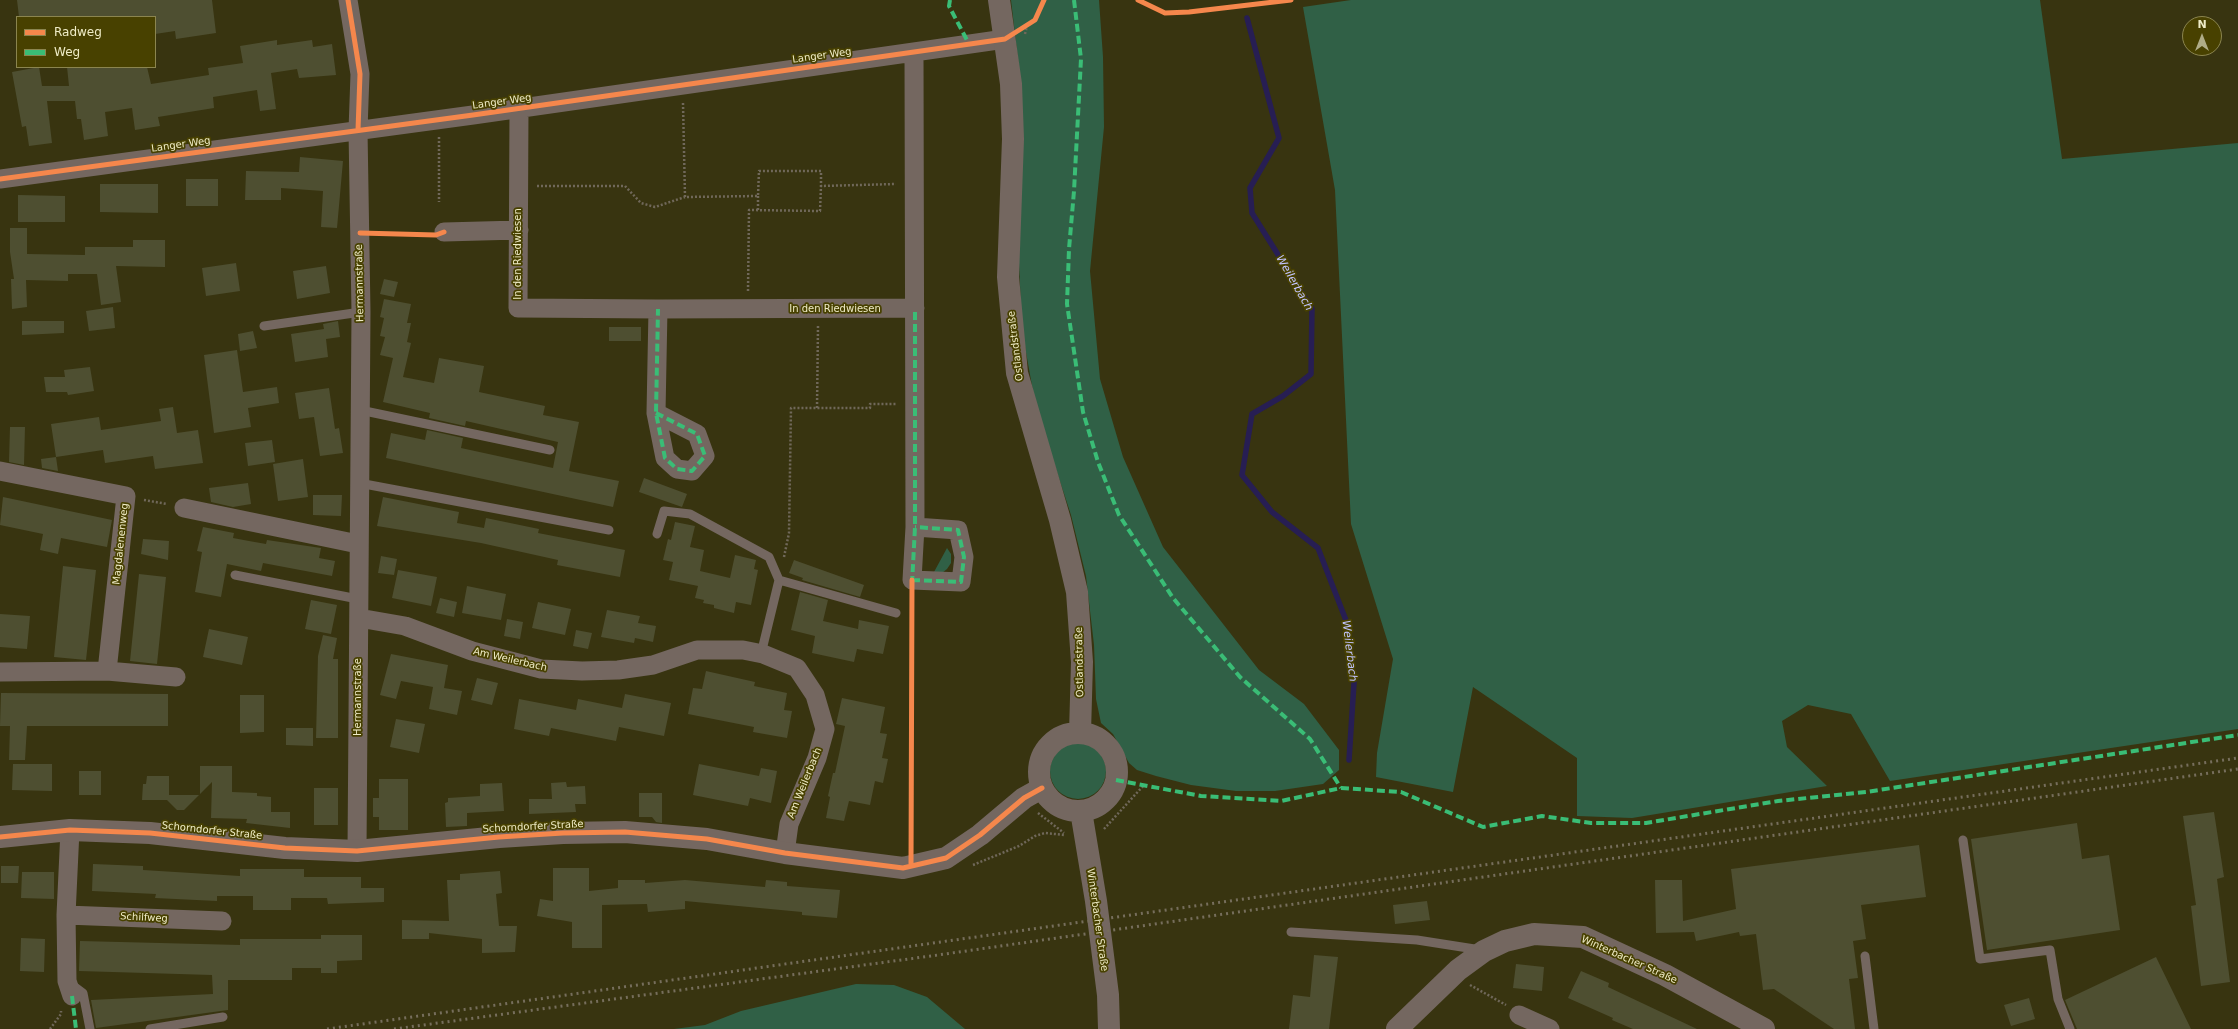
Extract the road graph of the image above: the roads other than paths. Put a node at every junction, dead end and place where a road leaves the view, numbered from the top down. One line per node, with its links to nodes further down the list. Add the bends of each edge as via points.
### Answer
1 (348, 0): 6 (street, Hermannstraße, via 360,74)
2 (999, 0): 3 (street, Ostlandstraße)
3 (1005, 39): 4 (street, Langer Weg); 33 (street, Ostlandstraße, via 1011,84 1013,139 1008,277 1017,373 1060,520 1077,592 1082,662)
4 (914, 52): 5 (street, Langer Weg); 10 (street)
5 (519, 109): 6 (street, Langer Weg); 8 (street, In den Riedwiesen)
6 (358, 130): 7 (street, Langer Weg); 12 (street, Hermannstraße)
7 (0, 179)
8 (518, 230): 9 (street); 11 (street, In den Riedwiesen, via 518,308)
9 (444, 232)
10 (915, 308): 11 (street, In den Riedwiesen); 20 (street)
11 (658, 310): 15 (street)
12 (361, 312): 13 (lane); 14 (street, Hermannstraße)
13 (264, 326)
14 (360, 410): 16 (lane); 18 (street, Hermannstraße)
15 (656, 413)
16 (550, 450)
17 (0, 470): 30 (street, Magdalenenweg, via 126,496)
18 (359, 483): 21 (lane); 23 (street, Hermannstraße)
19 (184, 508): 23 (street)
20 (915, 527)
21 (608, 530)
22 (657, 534): 25 (lane, via 664,511 690,514 769,557)
23 (358, 544): 26 (street, Hermannstraße)
24 (234, 575): 26 (lane)
25 (779, 580): 27 (lane); 29 (lane)
26 (358, 599): 28 (street, Hermannstraße)
27 (896, 613)
28 (359, 618): 29 (street, Am Weilerbach, via 405,626 472,652 541,669 618,670 653,665 697,650 743,650); 39 (street, Hermannstraße)
29 (761, 654): 40 (street, Am Weilerbach, via 797,668 815,695 825,729 817,758 789,824)
30 (107, 671): 31 (street); 32 (street)
31 (0, 672)
32 (176, 677)
33 (1080, 733): 34 (street, via 1067,734 1055,740 1046,750 1040,769); 35 (street, via 1093,736 1105,743 1113,754 1117,767 1112,792 1093,808)
34 (1042, 788): 35 (street, via 1058,806); 40 (street, Schorndorfer Straße, via 1024,798 980,835 946,858 903,868)
35 (1081, 811): 52 (street, Winterbacher Straße, via 1075,835 1096,901 1108,995)
36 (70, 830): 37 (street, Schorndorfer Straße); 39 (street, Schorndorfer Straße, via 150,833 286,848); 41 (street)
37 (0, 837)
38 (1963, 840): 57 (lane, via 1980,959 2050,950 2058,1000)
39 (357, 851): 40 (street, Schorndorfer Straße, via 499,837 625,832 707,839)
40 (785, 853)
41 (66, 914): 42 (street, Schilfweg); 46 (street)
42 (222, 921)
43 (1291, 932): 44 (lane, via 1417,940)
44 (1484, 951): 49 (street, Winterbacher Straße, via 1505,941 1534,934 1583,937 1665,975); 53 (street, Winterbacher Straße, via 1452,976)
45 (1865, 956): 56 (lane)
46 (69, 988): 50 (lane, via 83,993)
47 (1519, 1015): 54 (street)
48 (223, 1017): 51 (lane)
49 (1740, 1023): 55 (street, Winterbacher Straße)
50 (90, 1029)
51 (150, 1029)
52 (1109, 1029)
53 (1397, 1029)
54 (1550, 1029)
55 (1764, 1029)
56 (1874, 1029)
57 (2070, 1029)

